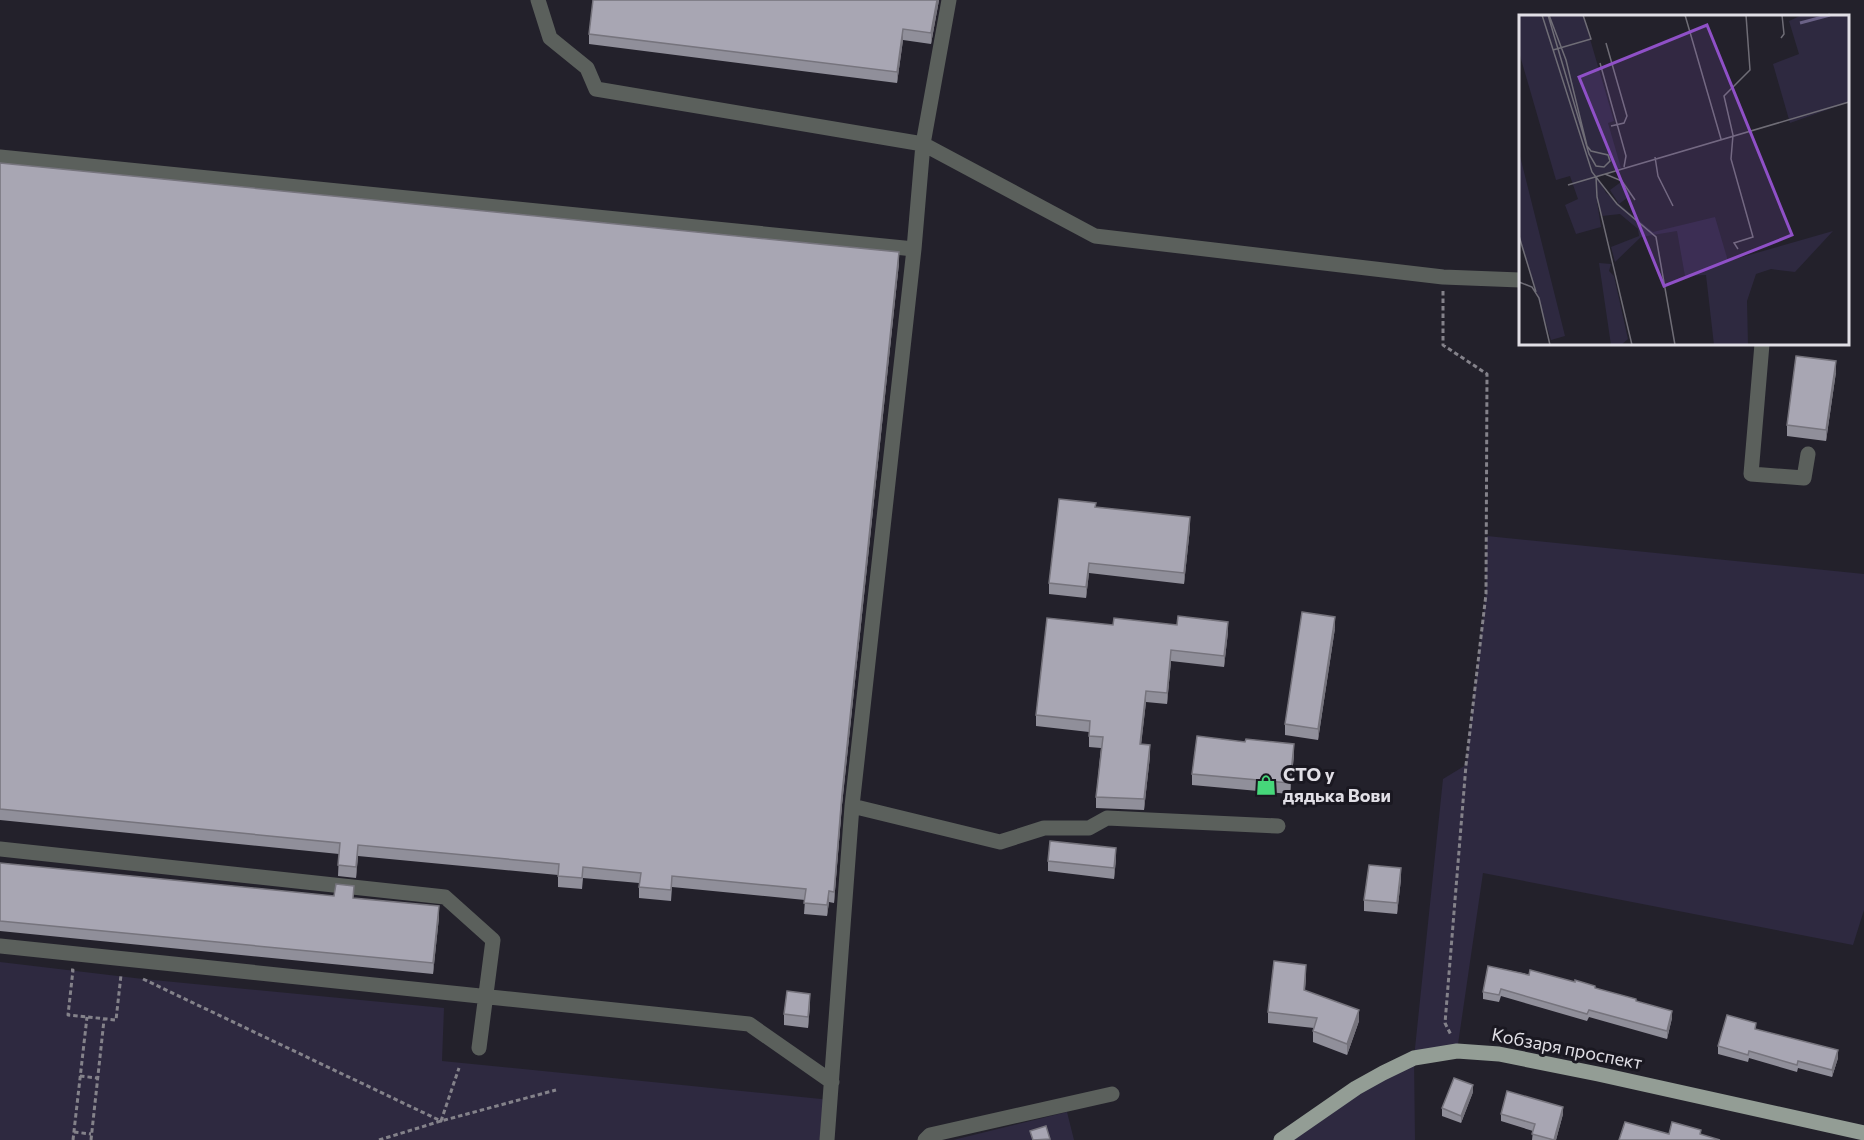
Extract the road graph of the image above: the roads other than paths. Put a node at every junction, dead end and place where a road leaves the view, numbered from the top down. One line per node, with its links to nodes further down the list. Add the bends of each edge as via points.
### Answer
1 (538, 0): 3 (lane, via 550,38 587,69 596,89)
2 (950, 0): 3 (lane)
3 (923, 144): 5 (lane); 6 (lane, via 1095,236 1443,277)
4 (0, 157): 5 (lane)
5 (914, 249): 9 (lane)
6 (1519, 280)
7 (1762, 345): 8 (lane, via 1751,474 1803,477)
8 (1808, 454)
9 (852, 806): 10 (lane, via 1000,842 1044,828 1089,828 1107,818); 15 (lane)
10 (1278, 826)
11 (0, 849): 13 (lane, via 445,897 493,940)
12 (0, 946): 13 (lane)
13 (486, 996): 14 (lane); 15 (lane, via 749,1024)
14 (479, 1048)
15 (832, 1082): 18 (lane)
16 (1112, 1094): 19 (lane, via 930,1135)
17 (1864, 1132): 20 (main road, Кобзаря проспект, via 1565,1067 1457,1050 1414,1058 1383,1073)
18 (827, 1140)
19 (925, 1140)
20 (1281, 1140)

